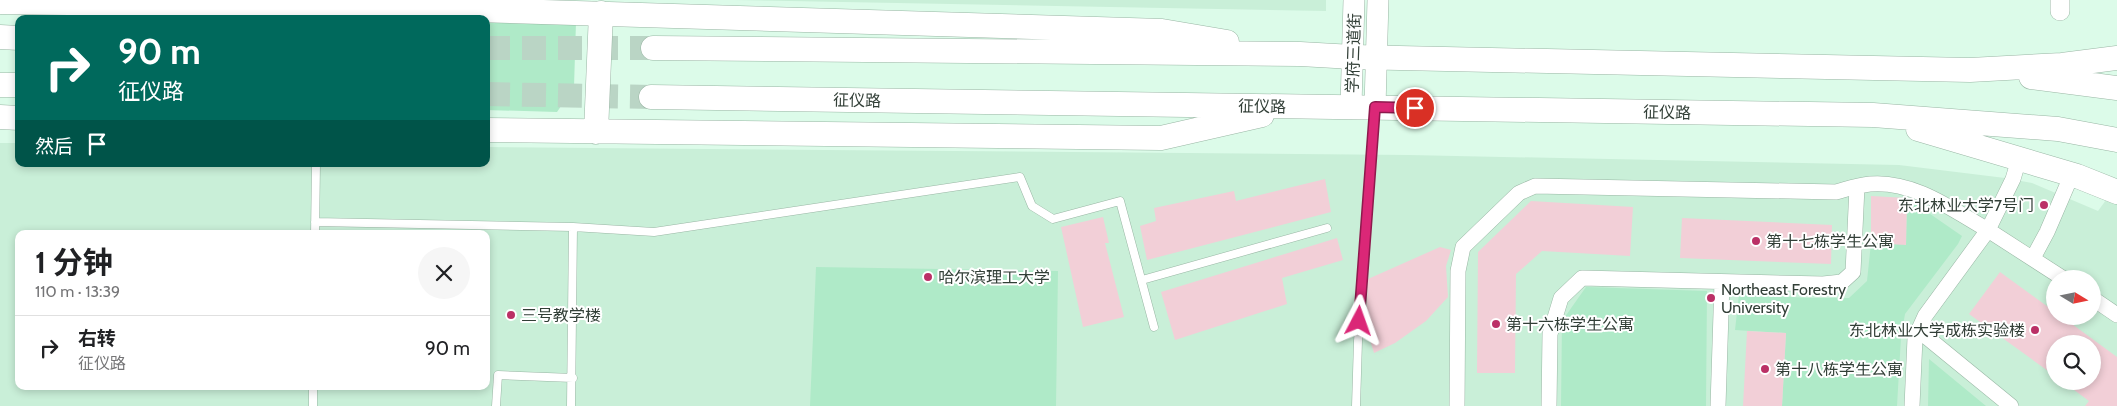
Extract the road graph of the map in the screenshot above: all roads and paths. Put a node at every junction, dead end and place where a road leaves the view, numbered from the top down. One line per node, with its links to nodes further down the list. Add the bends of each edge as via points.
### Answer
1 (1354, 0): 10 (main road, 学府三道街)
2 (1378, 0): 11 (main road, 学府三道街)
3 (0, 2): 4 (main road)
4 (384, 13): 5 (main road)
5 (601, 13): 9 (main road, via 1162,31); 25 (main road)
6 (0, 37): 7 (main road)
7 (15, 38)
8 (653, 48): 9 (main road)
9 (1300, 54): 10 (main road)
10 (1353, 57): 11 (main road); 18 (main road, 学府三道街)
11 (1377, 58): 13 (main road); 20 (main road, 学府三道街)
12 (2117, 58): 13 (main road)
13 (1970, 70): 16 (main road)
14 (0, 85): 15 (main road)
15 (15, 85)
16 (2113, 88)
17 (651, 97): 19 (main road, 征仪路)
18 (1351, 106): 19 (main road, 征仪路); 20 (main road, 征仪路)
19 (1299, 107): 25 (main road, via 1161,138)
20 (1375, 107): 21 (main road, 征仪路); 50 (lane)
21 (1873, 115): 26 (main road, via 2058,129); 27 (main road)
22 (0, 118): 23 (main road)
23 (15, 118)
24 (490, 130): 25 (main road)
25 (596, 132)
26 (2117, 140)
27 (2019, 158): 29 (main road); 36 (street, via 2013,179)
28 (316, 167): 32 (lane)
29 (2072, 174): 31 (main road); 37 (street)
30 (1857, 187): 36 (street, via 1871,184 1907,187); 40 (street, via 1853,272 1842,282); 51 (street, via 1836,192 1535,186 1519,193 1463,247 1458,270)
31 (2117, 192)
32 (315, 222): 33 (lane); 35 (lane)
33 (573, 227): 39 (lane, via 654,232 1020,177 1032,206 1053,219 1120,201); 45 (lane)
34 (1327, 228): 39 (lane)
35 (315, 230)
36 (1988, 230): 37 (street); 44 (street)
37 (2033, 258): 38 (street)
38 (2051, 270)
39 (1142, 280): 43 (lane)
40 (1722, 282): 52 (street, via 1582,278 1561,298 1550,334); 53 (street)
41 (2101, 304): 42 (street)
42 (2117, 315)
43 (1154, 327)
44 (1918, 330): 54 (street); 55 (street)
45 (572, 378): 48 (lane, via 498,375); 49 (lane)
46 (313, 390): 47 (lane)
47 (313, 406)
48 (496, 406)
49 (571, 406)
50 (1356, 406)
51 (1457, 406)
52 (1550, 406)
53 (1718, 406)
54 (1912, 406)
55 (2011, 406)

